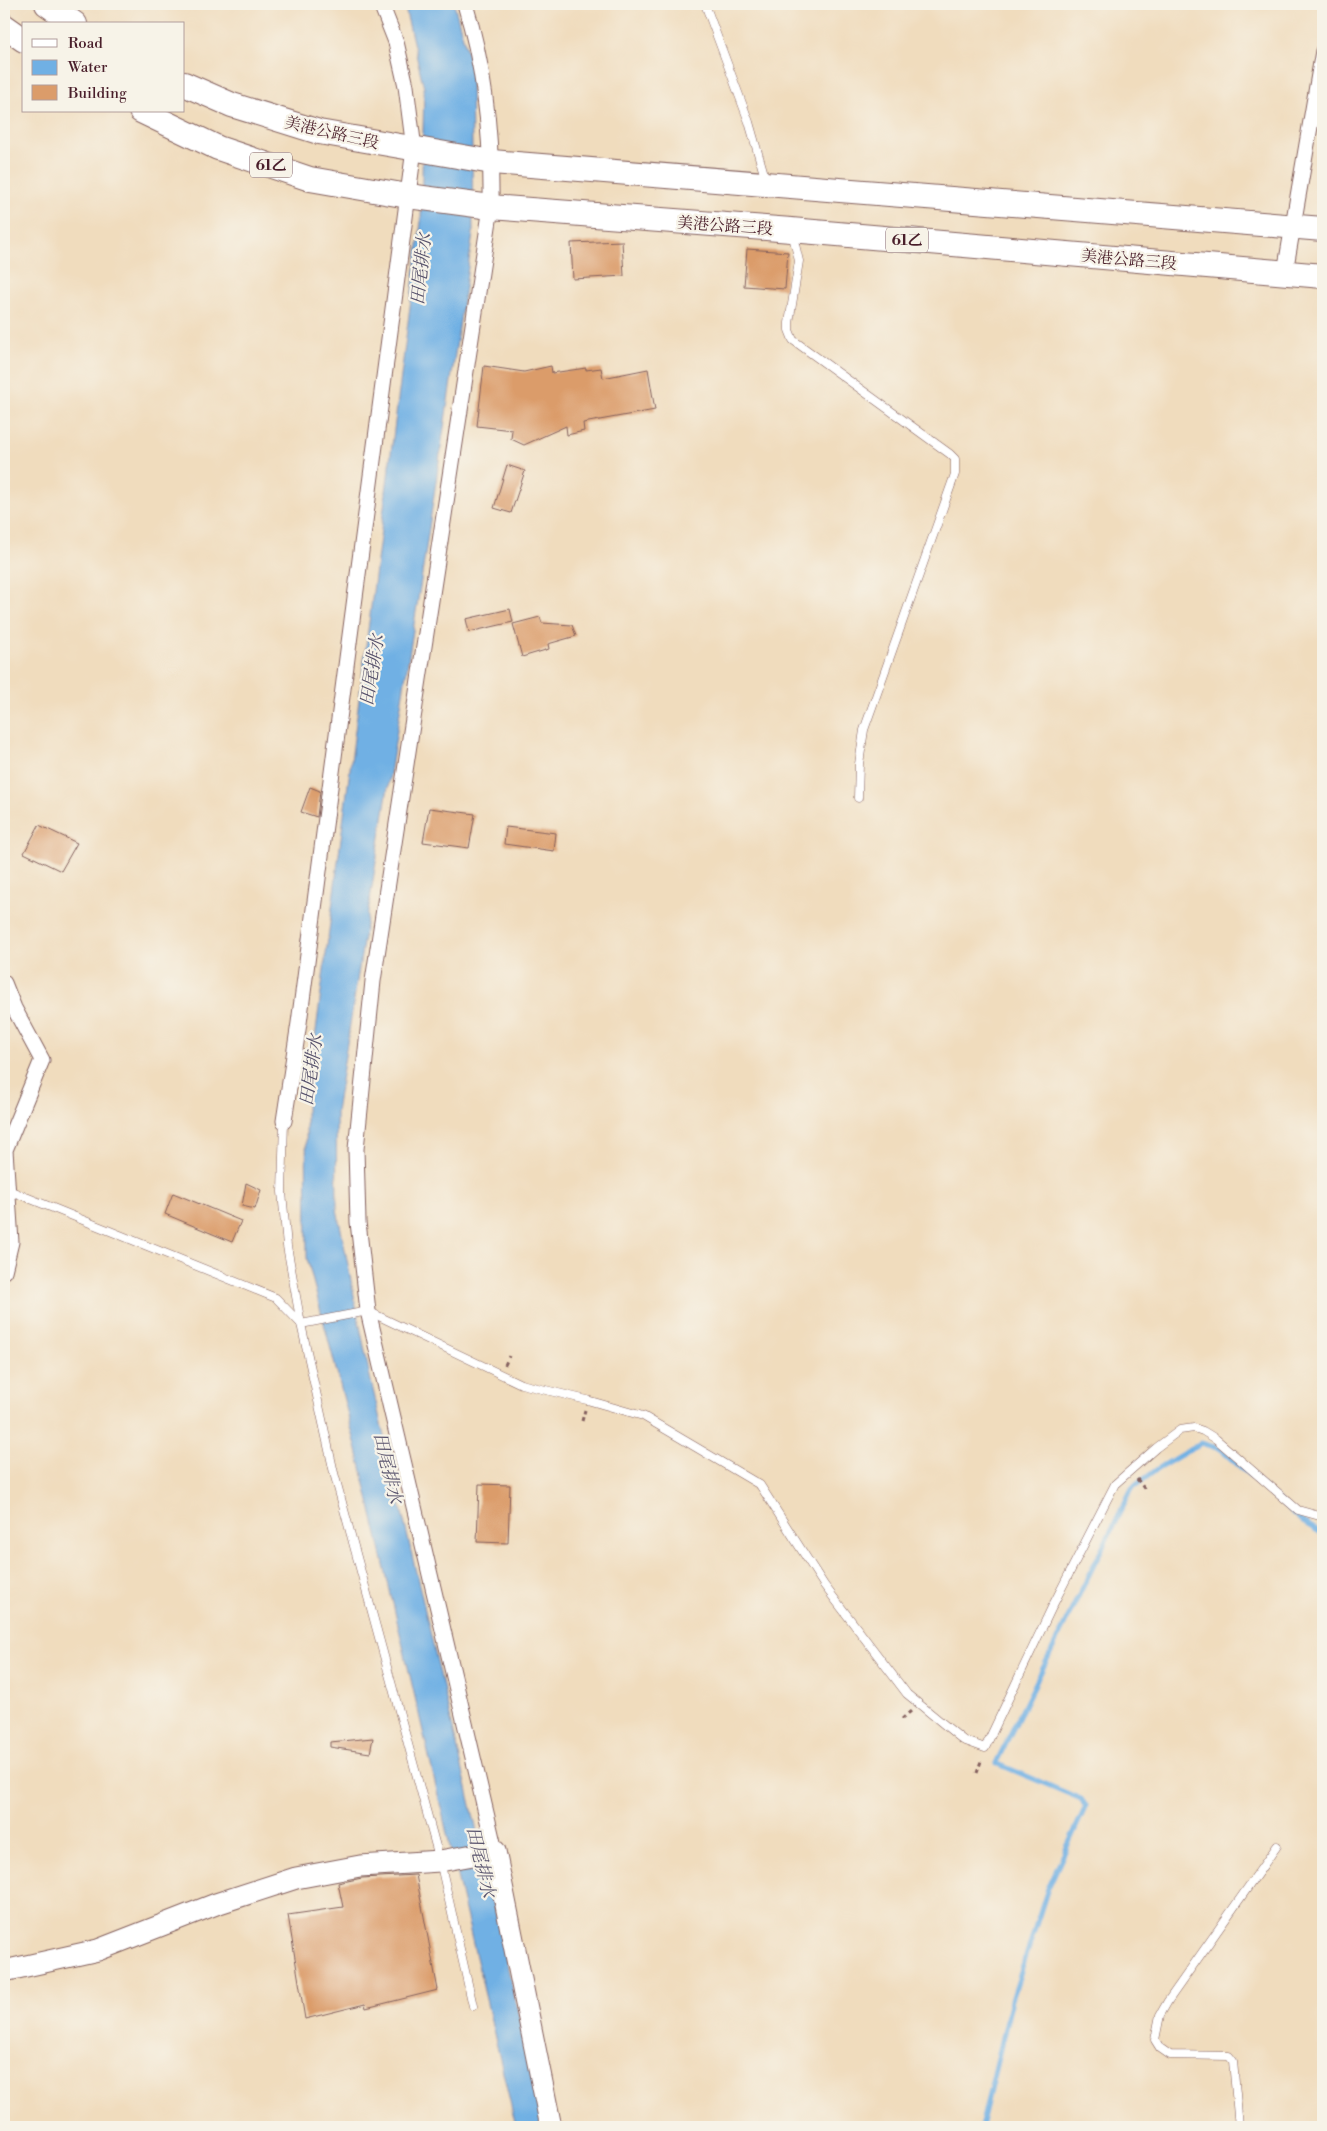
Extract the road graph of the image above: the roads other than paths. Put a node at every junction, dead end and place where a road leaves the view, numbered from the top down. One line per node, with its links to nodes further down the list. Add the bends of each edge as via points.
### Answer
1 (47, 4): 5 (main road)
2 (382, 4): 11 (street, via 396,42 406,86)
3 (465, 4): 12 (street, via 481,70)
4 (705, 4): 13 (lane, via 749,122)
5 (72, 22)
6 (4, 26): 7 (main road)
7 (22, 39)
8 (1323, 51): 16 (street)
9 (185, 84): 11 (main road, 美港公路三段, via 232,105 319,132)
10 (143, 112): 14 (main road, 美港公路三段 / 61乙, via 218,148 310,178)
11 (414, 149): 12 (main road, 美港公路三段); 14 (street)
12 (492, 162): 13 (main road, 美港公路三段); 15 (street)
13 (767, 183): 16 (main road, 美港公路三段)
14 (408, 196): 15 (main road, 美港公路三段 / 61乙); 23 (street)
15 (491, 207): 18 (main road, 美港公路三段 / 61乙); 26 (street, via 373,981 356,1150 358,1222)
16 (1293, 226): 17 (main road, 美港公路三段); 19 (street)
17 (1323, 229)
18 (791, 230): 19 (main road, 美港公路三段 / 61乙); 21 (lane, via 799,261 789,323 793,340 954,459 954,474 864,730)
19 (1285, 272): 20 (main road, 美港公路三段 / 61乙)
20 (1323, 276)
21 (858, 798)
22 (4, 983): 24 (street, via 42,1060 5,1150)
23 (284, 1121): 27 (lane, via 282,1192 287,1246)
24 (6, 1189): 25 (street, via 10,1242); 27 (lane, via 276,1298)
25 (4, 1271)
26 (368, 1311): 27 (lane); 28 (lane, via 521,1384 643,1416 760,1484 824,1585 907,1694 963,1740 985,1748 1115,1484 1180,1430 1194,1428 1203,1431 1298,1510); 30 (street)
27 (301, 1324): 31 (lane, via 334,1473)
28 (1323, 1516)
29 (1277, 1846): 35 (lane, via 1168,2001 1160,2015 1155,2040 1170,2055 1229,2056 1233,2061)
30 (495, 1851): 31 (street); 34 (street)
31 (440, 1861): 32 (street, via 360,1866 296,1878 216,1904 98,1950); 33 (lane)
32 (4, 1971)
33 (473, 2006)
34 (551, 2127)
35 (1239, 2127)

